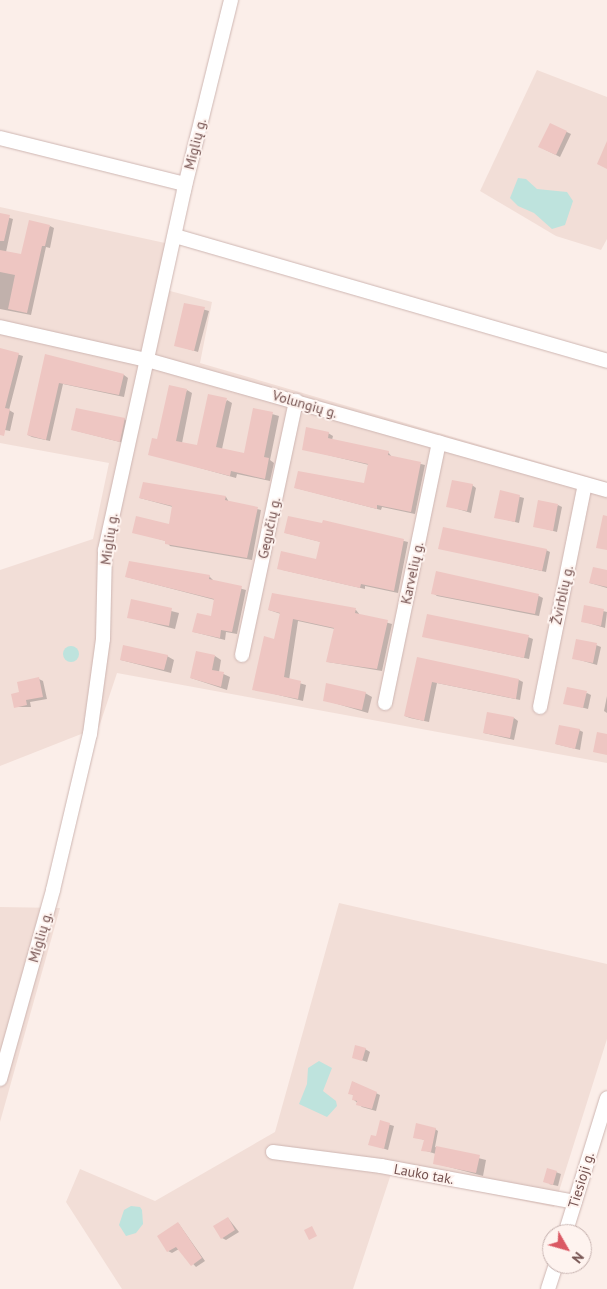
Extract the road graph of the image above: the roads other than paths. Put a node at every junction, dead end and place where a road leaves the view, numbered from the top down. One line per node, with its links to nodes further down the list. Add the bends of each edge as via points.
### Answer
1 (231, 0): 3 (street, Miglių g.)
2 (0, 138): 3 (street)
3 (185, 184): 4 (street, Miglių g.)
4 (175, 236): 6 (street, Miglių g.); 7 (street)
5 (0, 327): 6 (street, Volungių g.)
6 (147, 360): 8 (street, Volungių g.); 15 (street, Miglių g., via 105,550 104,639 90,734 54,890)
7 (607, 361)
8 (296, 401): 9 (street, Volungių g.); 12 (street, Gegučių g.)
9 (438, 443): 10 (street, Volungių g.); 13 (street, Karvelių g.)
10 (585, 484): 11 (street, Volungių g.); 14 (street, Žvirblių g.)
11 (607, 490)
12 (242, 655)
13 (385, 703)
14 (540, 707)
15 (0, 1079)
16 (607, 1098): 18 (street, Tiesioji g.)
17 (274, 1152): 18 (street, Lauko tak., via 381,1166)
18 (574, 1202): 19 (street, Tiesioji g.)
19 (568, 1224)
20 (553, 1274): 21 (street)
21 (548, 1289)

